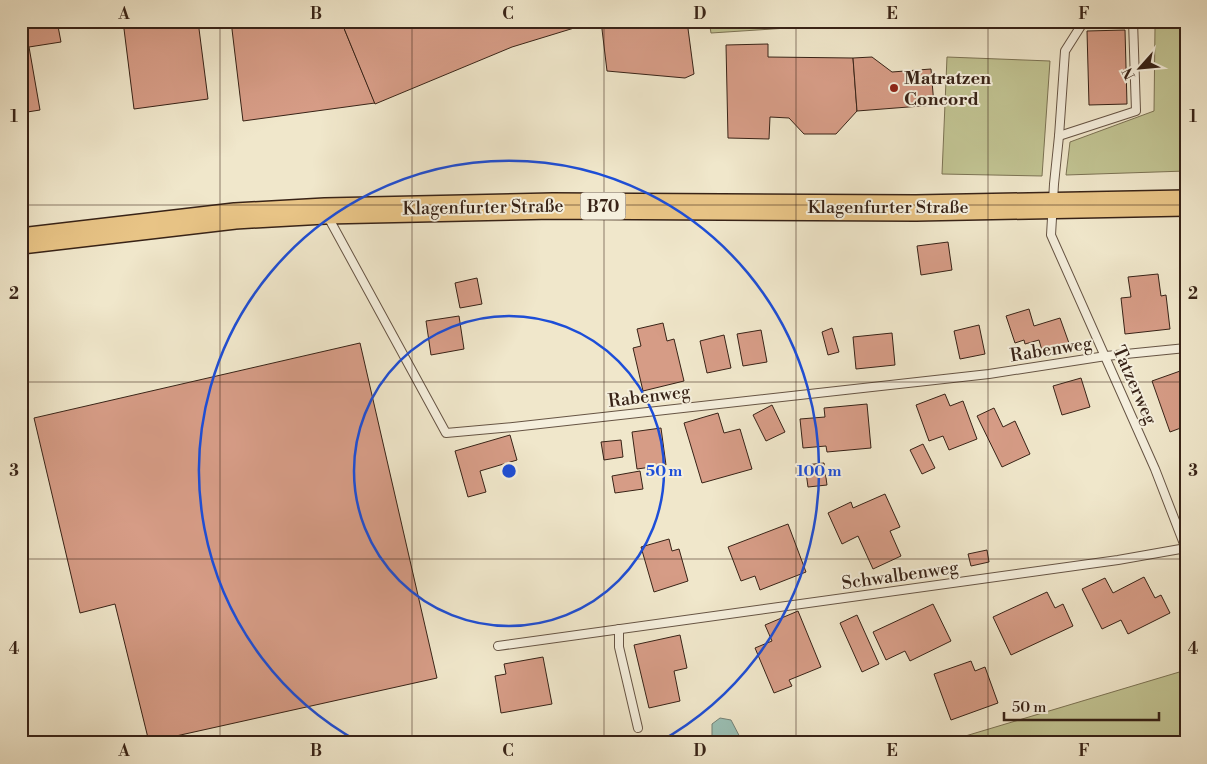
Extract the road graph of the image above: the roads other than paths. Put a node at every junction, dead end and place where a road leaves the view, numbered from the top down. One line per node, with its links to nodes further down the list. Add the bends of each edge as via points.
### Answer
1 (1084, 21): 3 (lane, Tatzerweg, via 1064,51)
2 (1133, 21): 3 (lane, via 1136,111)
3 (1059, 136): 5 (lane, Tatzerweg)
4 (1186, 203): 5 (main road, Klagenfurter Straße / B70)
5 (1053, 205): 6 (main road, Klagenfurter Straße / B70, via 916,208 553,206); 9 (lane, Tatzerweg, via 1051,235)
6 (325, 211): 7 (main road, Klagenfurter Straße / B70, via 235,216); 9 (lane, Rabenweg, via 446,432 980,375)
7 (21, 241)
8 (1186, 348): 9 (lane)
9 (1106, 356): 10 (lane, Tatzerweg, via 1156,470)
10 (1186, 549): 11 (lane, Schwalbenweg)
11 (619, 629): 12 (lane, Schwalbenweg); 13 (lane, via 619,647)
12 (498, 646)
13 (638, 728)

